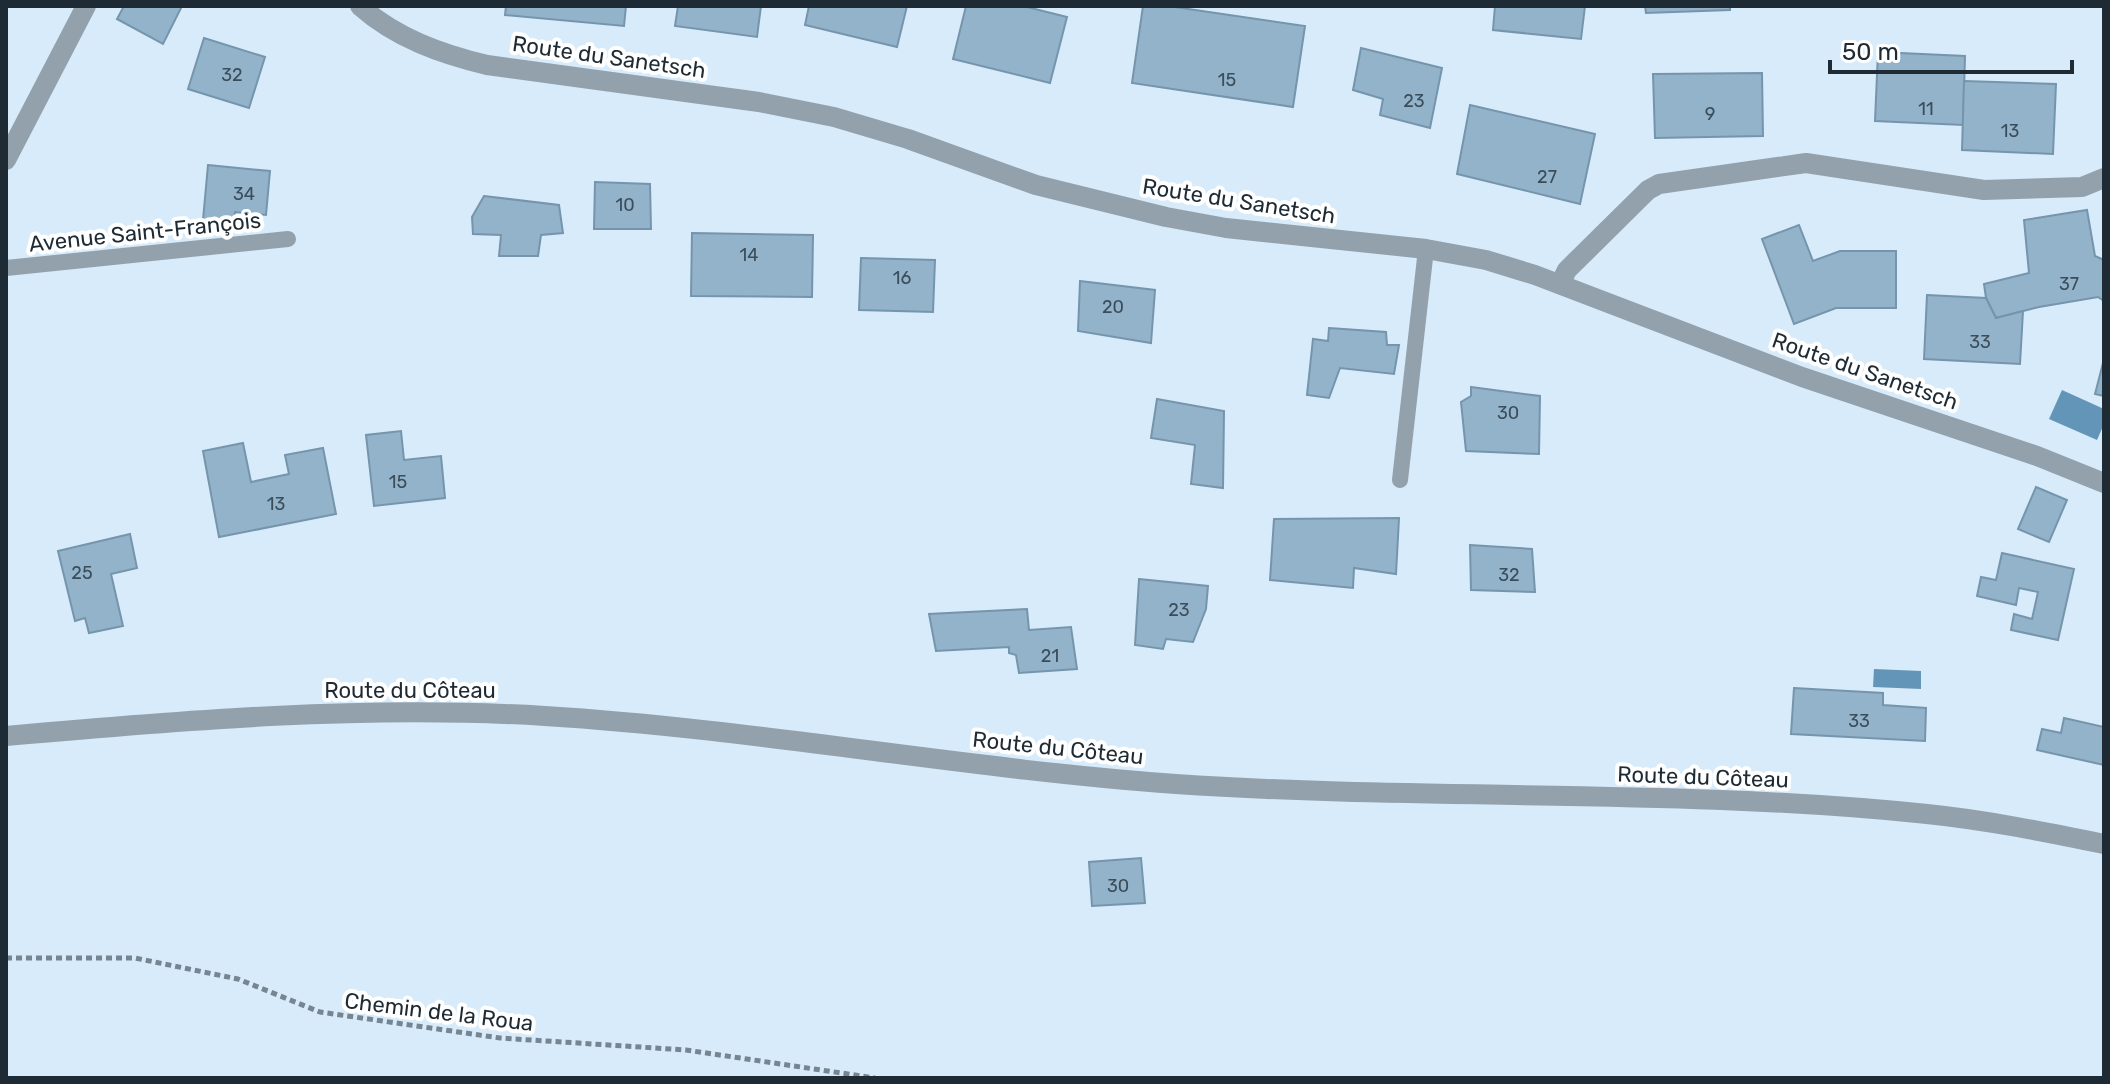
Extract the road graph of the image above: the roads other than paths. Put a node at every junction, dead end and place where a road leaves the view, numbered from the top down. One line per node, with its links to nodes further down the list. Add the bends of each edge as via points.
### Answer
1 (86, 6): 3 (street)
2 (360, 6): 6 (street, Route du Sanetsch, via 404,37 487,65 834,117 1036,185 1166,217 1293,237)
3 (6, 160)
4 (2104, 178): 8 (street, via 2082,187 1984,190 1806,163 1659,184 1567,270)
5 (288, 239): 7 (lane, Avenue Saint-François)
6 (1426, 249): 8 (street, Route du Sanetsch, via 1486,260); 9 (lane)
7 (6, 268)
8 (1560, 284): 10 (street, Route du Sanetsch, via 1802,377)
9 (1400, 480)
10 (2104, 483)
11 (6, 736): 12 (street, Route du Côteau, via 270,715 539,716 686,727 1173,784 1794,804 1931,814)
12 (2104, 844)

